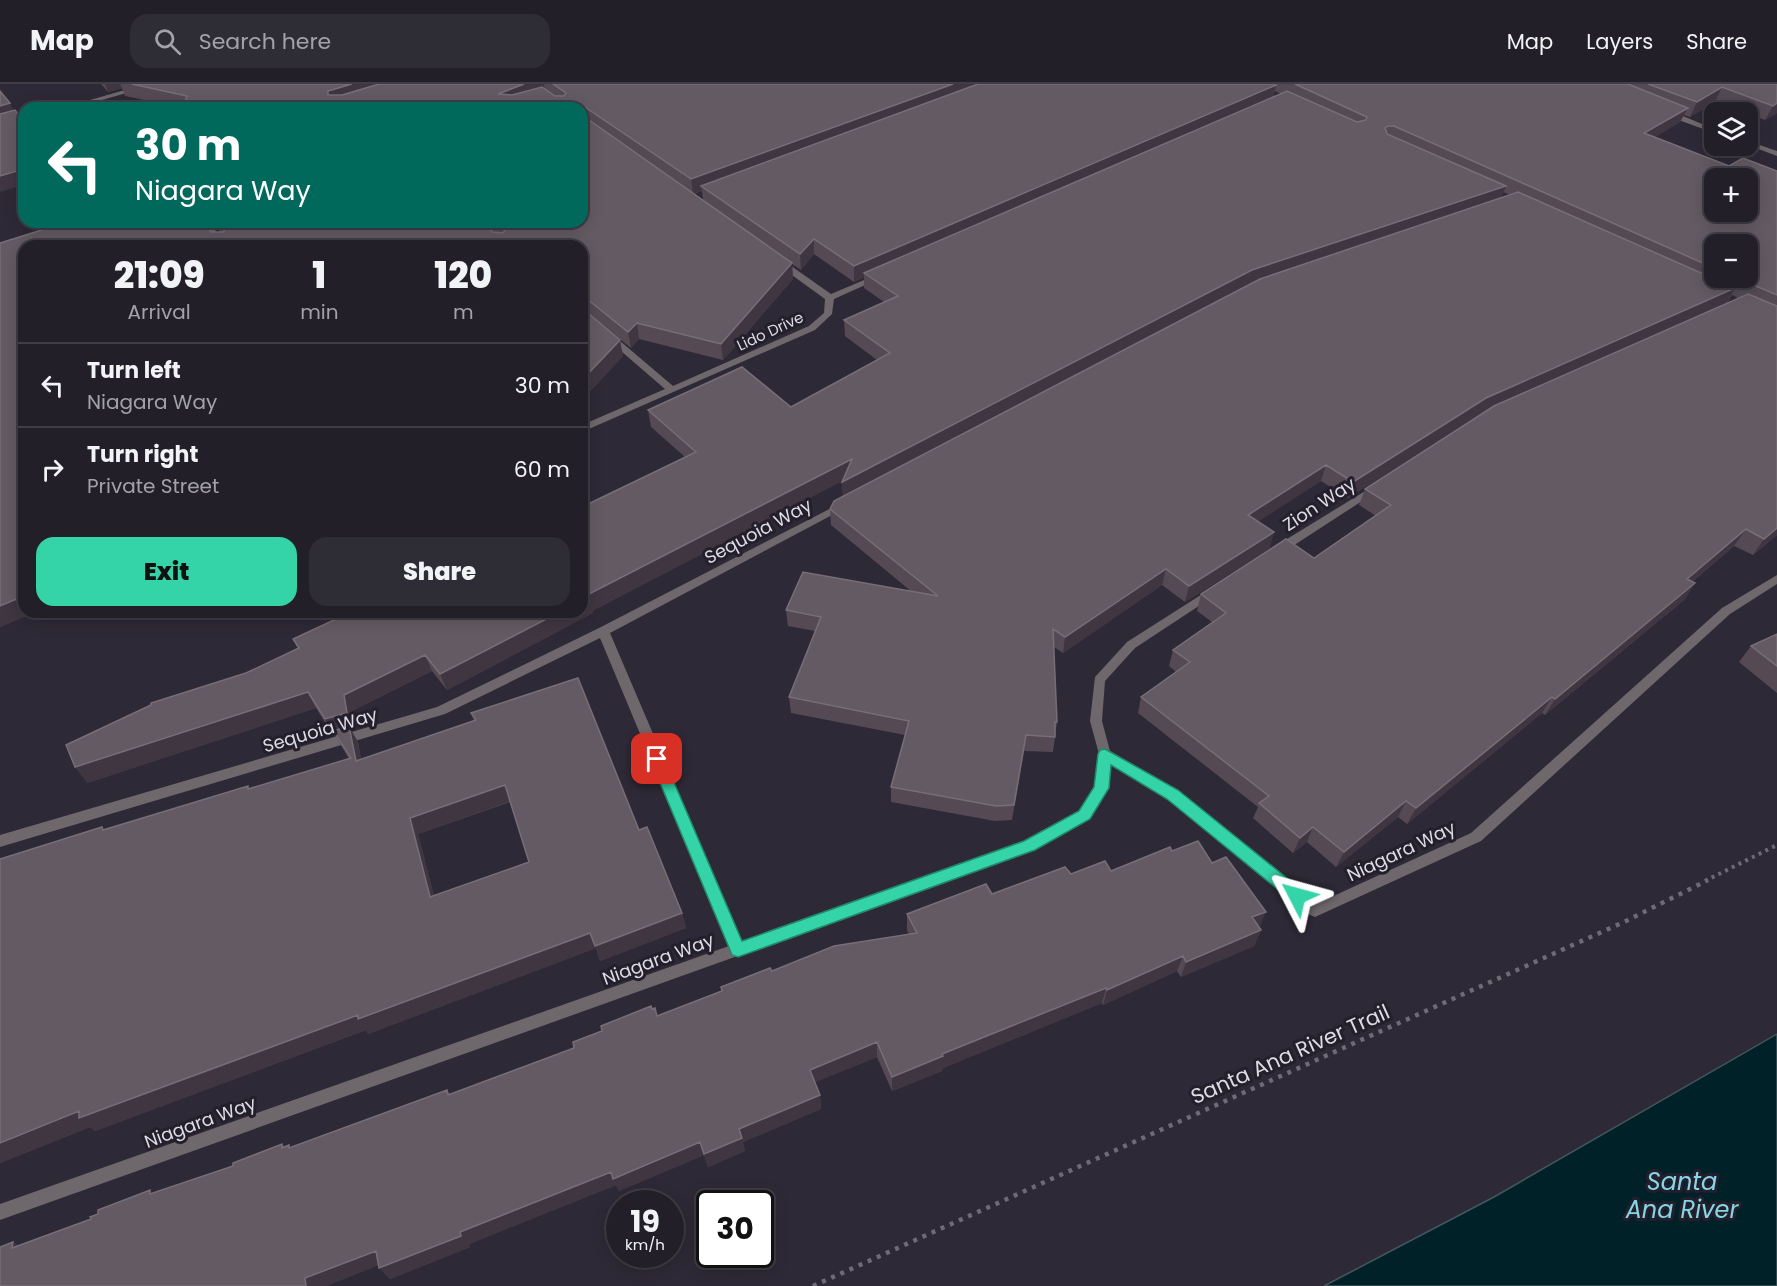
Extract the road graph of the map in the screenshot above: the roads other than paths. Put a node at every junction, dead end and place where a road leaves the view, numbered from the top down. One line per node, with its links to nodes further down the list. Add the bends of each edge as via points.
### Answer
1 (154, 84): 2 (street)
2 (102, 98): 3 (street); 4 (street)
3 (88, 102)
4 (105, 102)
5 (1663, 111): 8 (street)
6 (18, 121): 7 (street)
7 (0, 126)
8 (1704, 126)
9 (1758, 147): 10 (street)
10 (1777, 154)
11 (209, 228): 12 (street)
12 (220, 240)
13 (774, 259): 15 (street)
14 (884, 275): 15 (street)
15 (830, 298): 17 (street, Lido Drive, via 828,314 812,328)
16 (600, 328): 17 (street)
17 (672, 390): 18 (street, Lido Drive)
18 (588, 426)
19 (1382, 483): 21 (street, Zion Way)
20 (854, 499): 24 (street, Sequoia Way)
21 (1272, 554)
22 (1777, 579): 25 (street, Niagara Way, via 1726,611 1476,837 1315,911 1173,795)
23 (1222, 587): 25 (street, via 1131,645 1099,680 1096,721)
24 (603, 631): 26 (street, Sequoia Way, via 441,711); 27 (street)
25 (1105, 754): 27 (street, Niagara Way, via 1101,788 1084,815 1029,846)
26 (0, 841)
27 (738, 950): 28 (street, Niagara Way)
28 (0, 1212)

